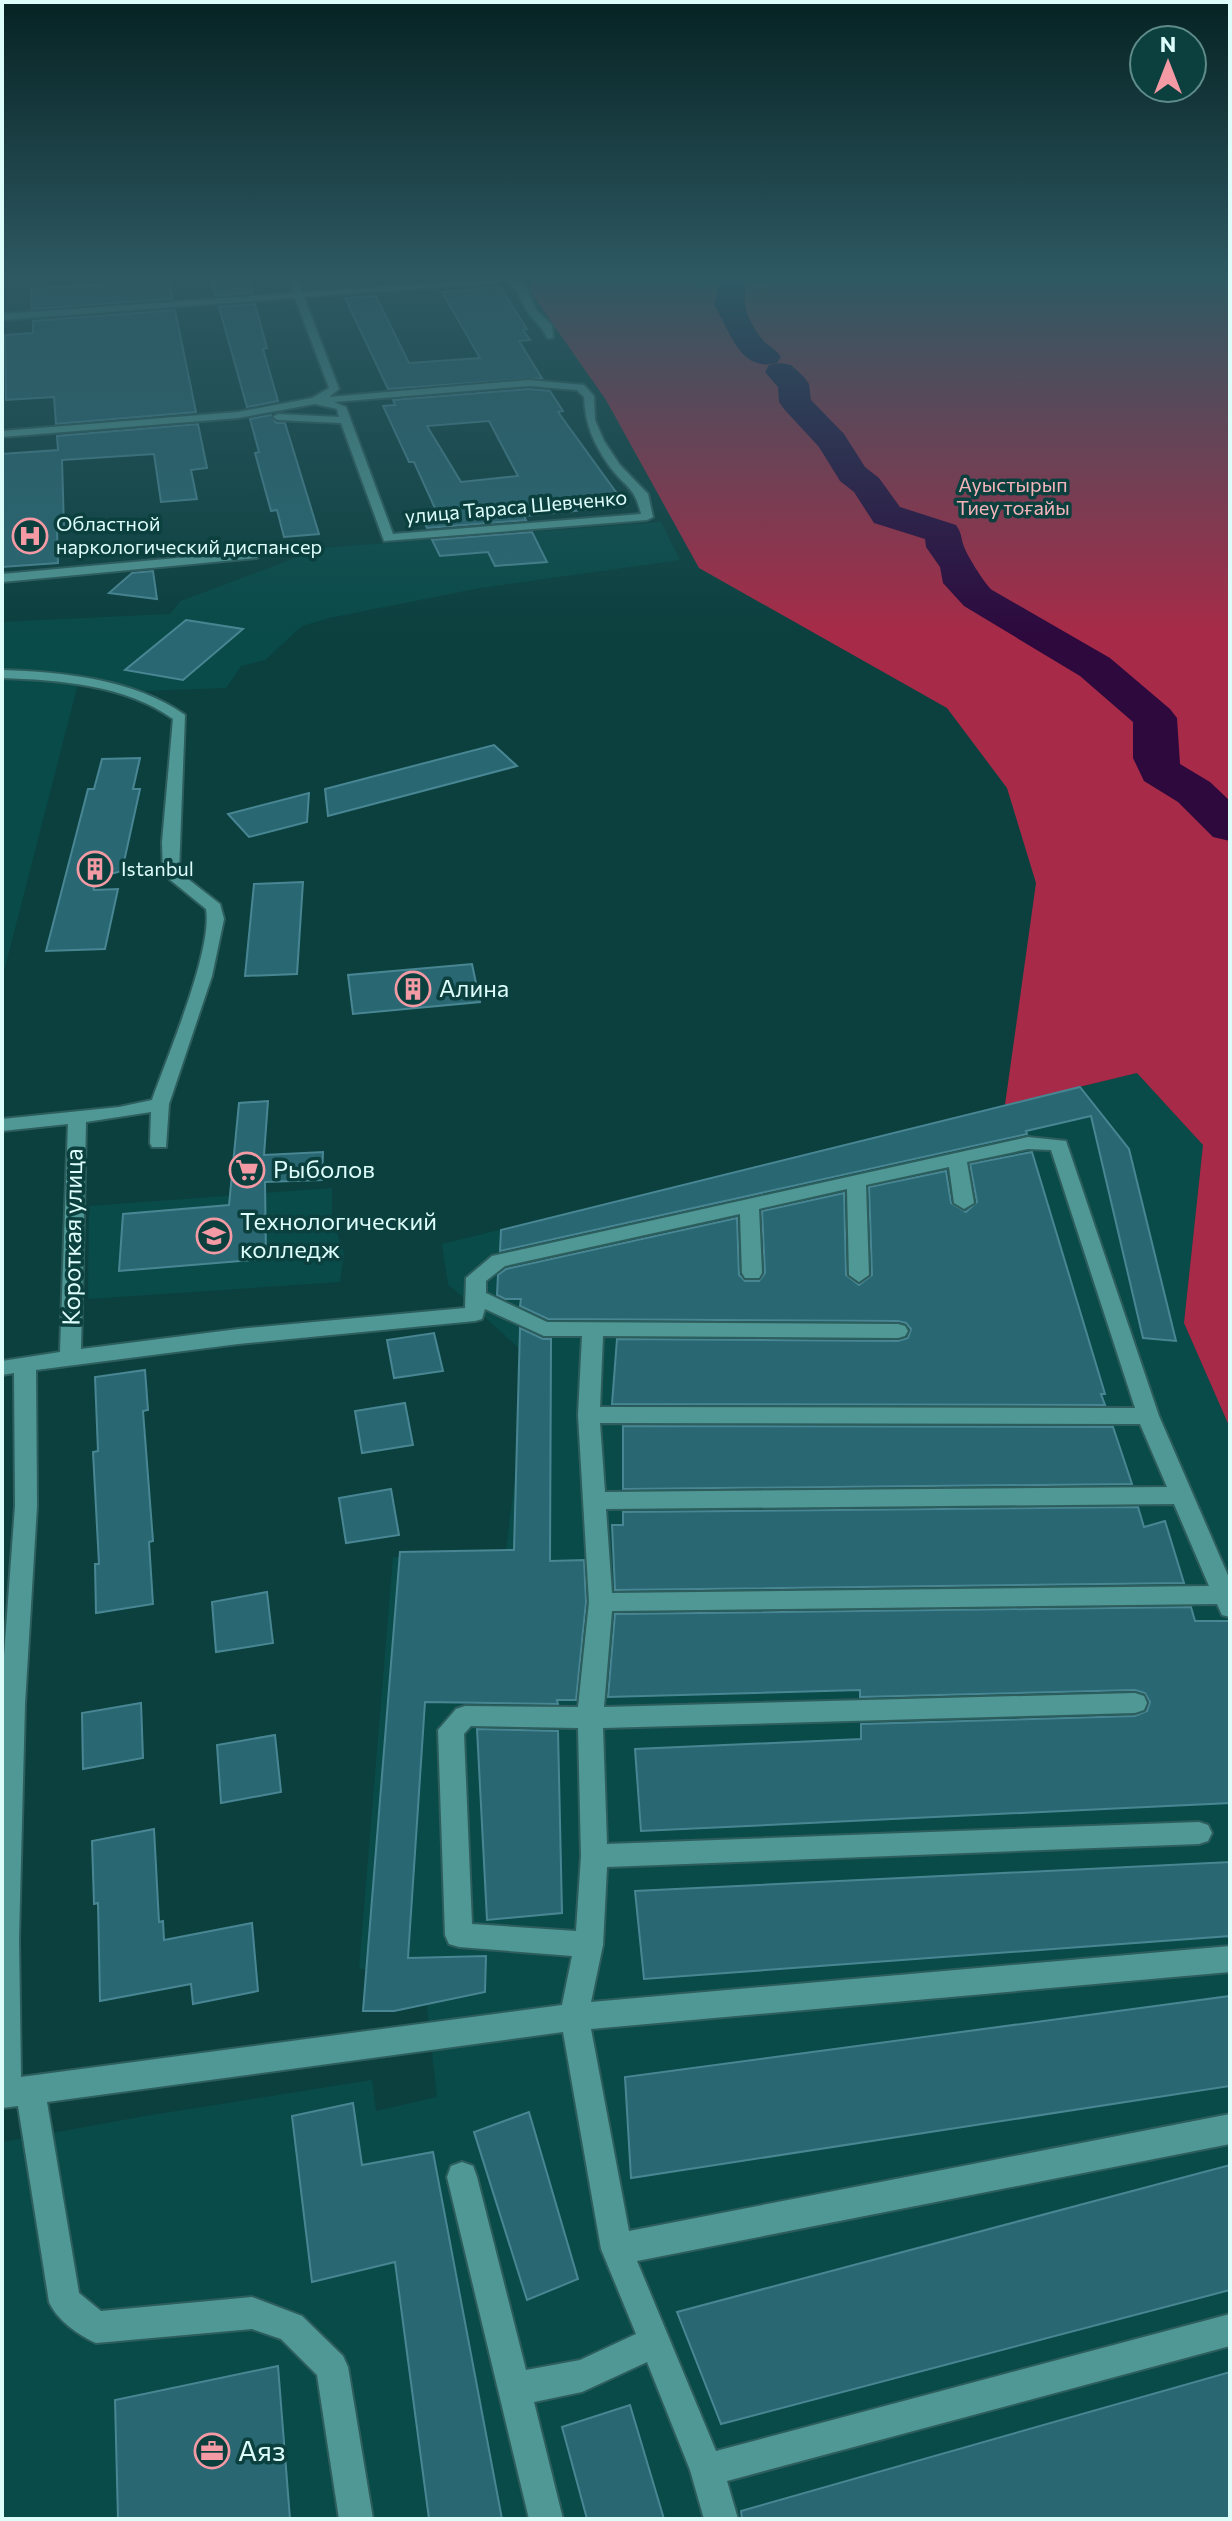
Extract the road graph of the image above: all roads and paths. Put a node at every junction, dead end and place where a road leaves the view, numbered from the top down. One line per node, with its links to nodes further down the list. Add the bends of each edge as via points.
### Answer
1 (320, 398): 4 (street)
2 (355, 398): 4 (street, улица Тараса Шевченко)
3 (589, 398): 6 (street, улица Тараса Шевченко, via 590,420 599,441 642,494 647,517 388,538)
4 (315, 401): 5 (street); 6 (street, via 341,407)
5 (238, 415): 6 (street); 7 (street)
6 (346, 420)
7 (2, 434)
8 (253, 555): 9 (street)
9 (2, 578)
10 (2, 674): 11 (street, via 102,687 169,707 180,718 171,874 214,907 216,919 204,976)
11 (160, 1104): 12 (street); 14 (street)
12 (77, 1118): 13 (street); 24 (street, Короткая улица)
13 (2, 1125)
14 (159, 1143)
15 (957, 1159): 16 (street); 17 (street); 27 (street, via 1028,1143 1059,1145)
16 (856, 1182): 18 (street); 20 (street)
17 (964, 1203)
18 (749, 1206): 19 (street); 21 (street, via 499,1261 476,1278)
19 (752, 1273)
20 (859, 1275)
21 (475, 1305): 22 (street, via 544,1329); 24 (street)
22 (593, 1331): 23 (street); 26 (street)
23 (898, 1331)
24 (70, 1357): 25 (street)
25 (14, 1366): 39 (street, via 26,1506 5,1939)
26 (589, 1415): 27 (street); 29 (street)
27 (1148, 1416): 28 (street)
28 (1183, 1495): 29 (street); 31 (street)
29 (594, 1501): 30 (street)
30 (601, 1602): 31 (street); 33 (street)
31 (1227, 1602)
32 (1135, 1703): 33 (street)
33 (590, 1718): 35 (street); 36 (street, via 465,1716 451,1730 459,1935)
34 (1199, 1833): 35 (street)
35 (594, 1856): 36 (street)
36 (589, 1945): 38 (street)
37 (1230, 1959): 38 (street)
38 (575, 2017): 39 (street); 42 (street)
39 (13, 2091): 47 (street, via 65,2302 96,2327 252,2313 291,2327 332,2367)
40 (1230, 2129): 42 (street)
41 (462, 2177): 45 (street)
42 (617, 2249): 44 (street)
43 (1230, 2330): 46 (street)
44 (655, 2342): 45 (street, via 582,2376); 46 (street)
45 (514, 2389): 48 (street)
46 (707, 2470): 49 (street)
47 (356, 2519)
48 (546, 2519)
49 (721, 2519)

